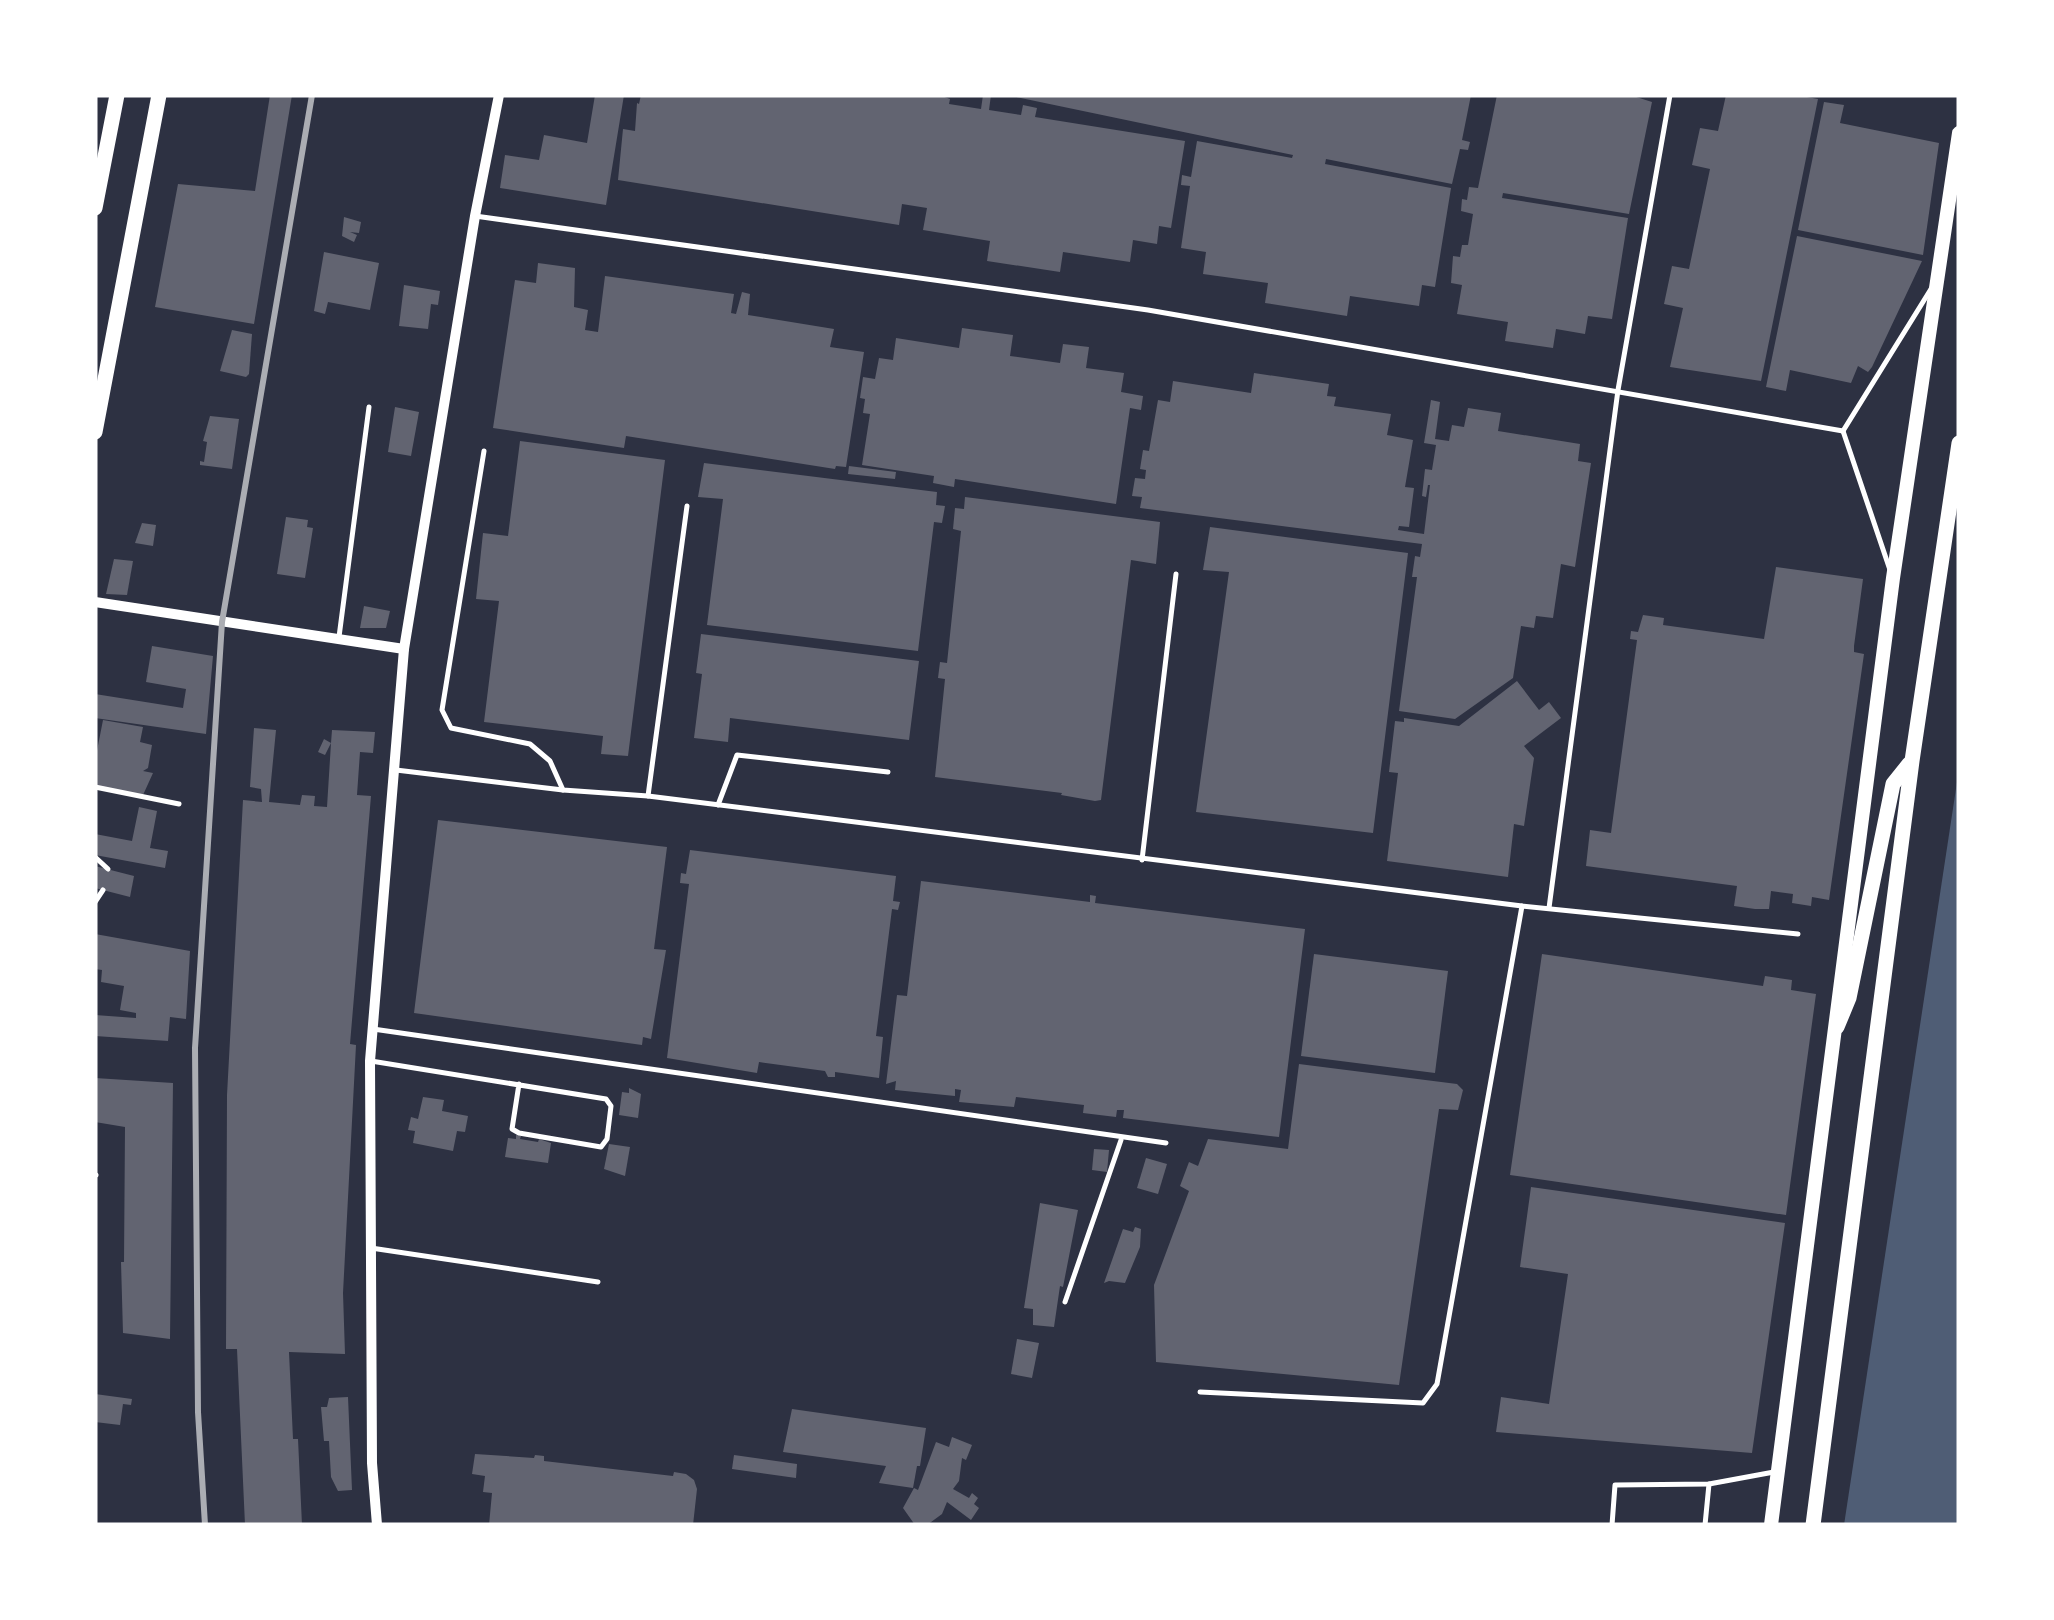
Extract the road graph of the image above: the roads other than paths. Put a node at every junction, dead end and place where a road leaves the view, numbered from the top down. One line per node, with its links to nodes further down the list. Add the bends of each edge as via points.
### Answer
1 (117, 95): 6 (main road)
2 (159, 95): 13 (main road)
3 (499, 95): 8 (street)
4 (1670, 95): 10 (lane)
5 (1959, 133): 9 (main road)
6 (99, 164): 7 (main road)
7 (95, 208)
8 (475, 216): 10 (lane, via 1148,310); 21 (street)
9 (1938, 276): 12 (lane); 18 (main road)
10 (1618, 390): 12 (lane); 36 (lane)
11 (369, 407): 20 (lane)
12 (1843, 431): 18 (lane)
13 (95, 432)
14 (1959, 443): 22 (main road)
15 (484, 451): 26 (lane, via 442,710 452,728 530,744 550,761)
16 (687, 506): 27 (lane)
17 (1176, 574): 31 (lane)
18 (1893, 578): 38 (main road)
19 (95, 602): 20 (street)
20 (338, 640): 21 (street)
21 (404, 649): 23 (street)
22 (1912, 760): 38 (main road, via 1894,784 1849,998); 54 (main road)
23 (396, 770): 26 (lane); 39 (street)
24 (888, 772): 29 (lane, via 737,755)
25 (95, 787): 28 (lane)
26 (563, 790): 27 (lane)
27 (648, 796): 29 (lane)
28 (180, 804)
29 (718, 805): 31 (lane)
30 (95, 858): 32 (lane)
31 (1142, 860): 35 (lane)
32 (108, 869)
33 (104, 890): 34 (lane)
34 (95, 902)
35 (1522, 906): 36 (lane); 47 (lane, via 1437,1384 1423,1403)
36 (1548, 908): 37 (lane)
37 (1798, 934)
38 (1837, 1026): 48 (main road)
39 (373, 1029): 40 (street); 42 (lane)
40 (370, 1061): 41 (lane); 44 (street)
41 (519, 1084): 41 (lane, via 606,1099 608,1138 601,1147 519,1133 512,1128)
42 (1121, 1138): 43 (lane); 46 (lane)
43 (1166, 1143)
44 (371, 1248): 45 (lane); 50 (street)
45 (598, 1282)
46 (1065, 1302)
47 (1200, 1392)
48 (1777, 1472): 49 (lane); 53 (main road)
49 (1709, 1484): 51 (lane, via 1615,1485); 52 (lane)
50 (377, 1525)
51 (1612, 1525)
52 (1706, 1525)
53 (1771, 1525)
54 (1813, 1525)

